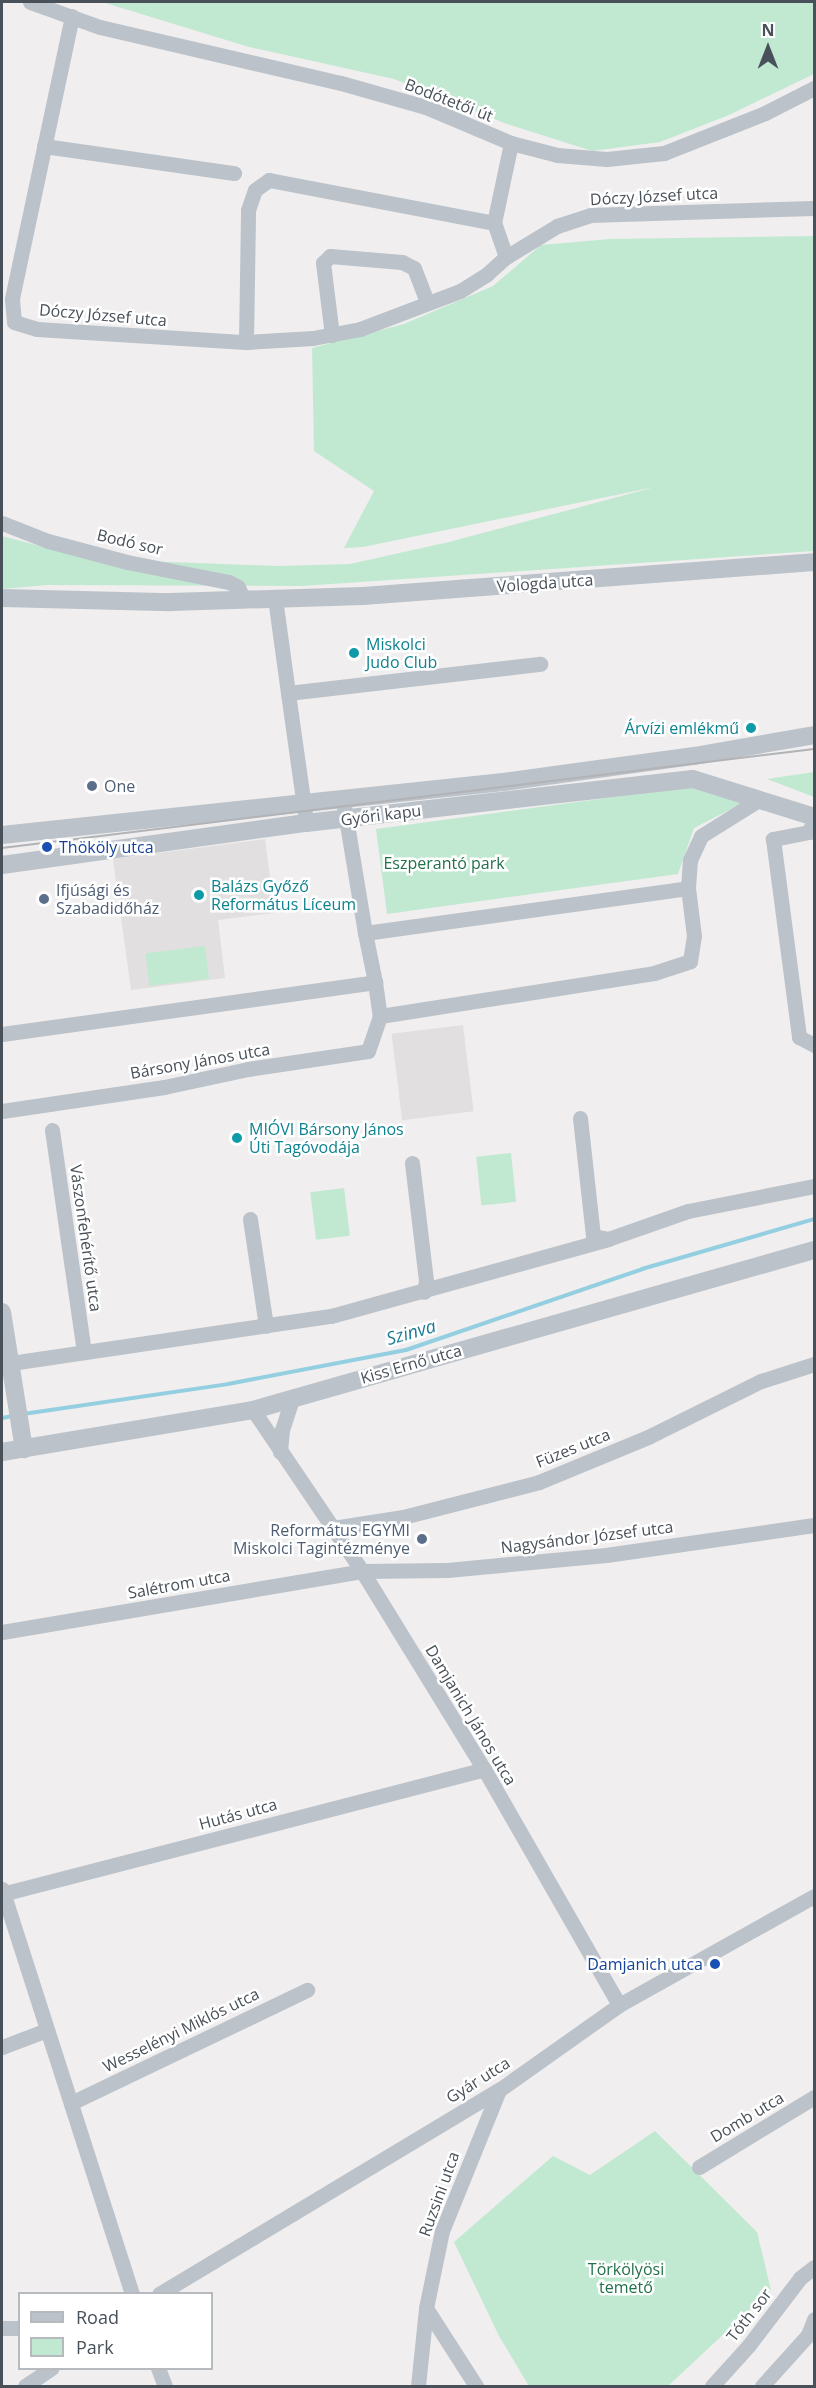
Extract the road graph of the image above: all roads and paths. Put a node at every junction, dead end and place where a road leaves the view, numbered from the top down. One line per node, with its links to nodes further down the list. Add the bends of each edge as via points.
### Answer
1 (30, 2): 2 (street, Bodótetői út)
2 (72, 16): 4 (street, Bodótetői út, via 100,27 341,83 426,107); 5 (street, Dóczy József utca)
3 (814, 88): 4 (street, Bodótetői út, via 765,113 664,153 607,159 557,155)
4 (511, 143): 8 (street)
5 (44, 146): 6 (street); 12 (street, Dóczy József utca, via 12,299 14,322 37,329)
6 (234, 173)
7 (814, 208): 9 (street, Dóczy József utca, via 590,215 557,226)
8 (494, 223): 9 (street); 12 (street, via 269,180 255,190 249,210)
9 (506, 257): 10 (street, Dóczy József utca, via 460,291)
10 (426, 302): 11 (street, Dóczy József utca, via 360,329); 11 (street, via 414,268 402,262 330,256 323,263)
11 (332, 335): 12 (street, Dóczy József utca)
12 (246, 342)
13 (2, 523): 17 (street, Bodó sor, via 48,541 127,562 229,582 238,587)
14 (814, 562): 16 (street, Vologda utca, via 363,596)
15 (2, 598): 17 (street, Vologda utca, via 93,602)
16 (275, 598): 17 (street, Vologda utca); 19 (street)
17 (243, 599)
18 (540, 664): 19 (street)
19 (288, 693): 23 (street)
20 (814, 735): 22 (street, Győri kapu, via 694,756)
21 (760, 799): 24 (street, Győri kapu); 25 (street, Győri kapu, via 693,779); 29 (street, via 701,836 690,860)
22 (343, 800): 23 (street, Győri kapu); 25 (street, Bársony János utca)
23 (304, 804): 26 (street); 27 (street, Győri kapu)
24 (814, 818): 34 (street, via 809,832 773,839 799,1037)
25 (346, 819): 26 (street, Győri kapu); 30 (street, Bársony János utca)
26 (306, 823): 28 (street, Győri kapu)
27 (2, 835)
28 (2, 866)
29 (688, 888): 30 (street); 32 (street, via 694,936 690,961 642,975)
30 (365, 933): 31 (street, Bársony János utca)
31 (375, 982): 32 (street, Bársony János utca); 33 (street)
32 (380, 1016): 35 (street, Bársony János utca, via 368,1051)
33 (2, 1034)
34 (814, 1045)
35 (2, 1111)
36 (580, 1118): 41 (street, via 592,1236)
37 (52, 1130): 46 (street, Vászonfehérítő utca)
38 (412, 1163): 43 (street, via 426,1281)
39 (814, 1186): 41 (street, via 688,1212)
40 (250, 1219): 45 (street)
41 (608, 1239): 43 (street)
42 (814, 1250): 49 (street, Kiss Ernő utca)
43 (424, 1292): 45 (street, via 331,1316)
44 (2, 1311): 47 (street)
45 (266, 1326): 46 (street)
46 (84, 1352): 47 (street)
47 (11, 1363): 51 (street)
48 (814, 1364): 55 (street, Füzes utca, via 761,1381 648,1437 539,1482 403,1517)
49 (292, 1399): 50 (street, Kiss Ernő utca); 53 (street)
50 (253, 1410): 51 (street, Kiss Ernő utca); 53 (street, Damjanich János utca)
51 (24, 1449): 52 (street, Kiss Ernő utca)
52 (2, 1452)
53 (280, 1452): 55 (street, Damjanich János utca)
54 (814, 1525): 56 (street, Nagysándor József utca, via 606,1556 447,1570)
55 (333, 1528): 56 (street, Damjanich János utca)
56 (362, 1571): 57 (street, Salétrom utca); 58 (street, Damjanich János utca)
57 (2, 1632)
58 (484, 1769): 59 (street, Hutás utca); 62 (street, Damjanich János utca)
59 (2, 1892): 63 (street)
60 (814, 1896): 62 (street, Gyár utca)
61 (307, 1990): 67 (street, Wesselényi Miklós utca)
62 (619, 2005): 65 (street, Gyár utca)
63 (47, 2030): 64 (street); 67 (street)
64 (2, 2047)
65 (499, 2090): 68 (street, Gyár utca); 69 (street, Ruzsini utca)
66 (814, 2097): 70 (street, Domb utca)
67 (71, 2103): 72 (street)
68 (470, 2107): 69 (street); 73 (street, Gyár utca)
69 (487, 2119): 74 (street, Ruzsini utca, via 442,2231)
70 (699, 2167)
71 (814, 2267): 84 (street, Tóth sor)
72 (131, 2292)
73 (162, 2292)
74 (426, 2308): 82 (street, Ruzsini utca); 83 (street)
75 (814, 2319): 85 (street, via 808,2335)
76 (2, 2328): 77 (street)
77 (18, 2328)
78 (49, 2370): 80 (street)
79 (159, 2370): 81 (street)
80 (25, 2386)
81 (165, 2386)
82 (418, 2386)
83 (476, 2386)
84 (712, 2386)
85 (762, 2386)

